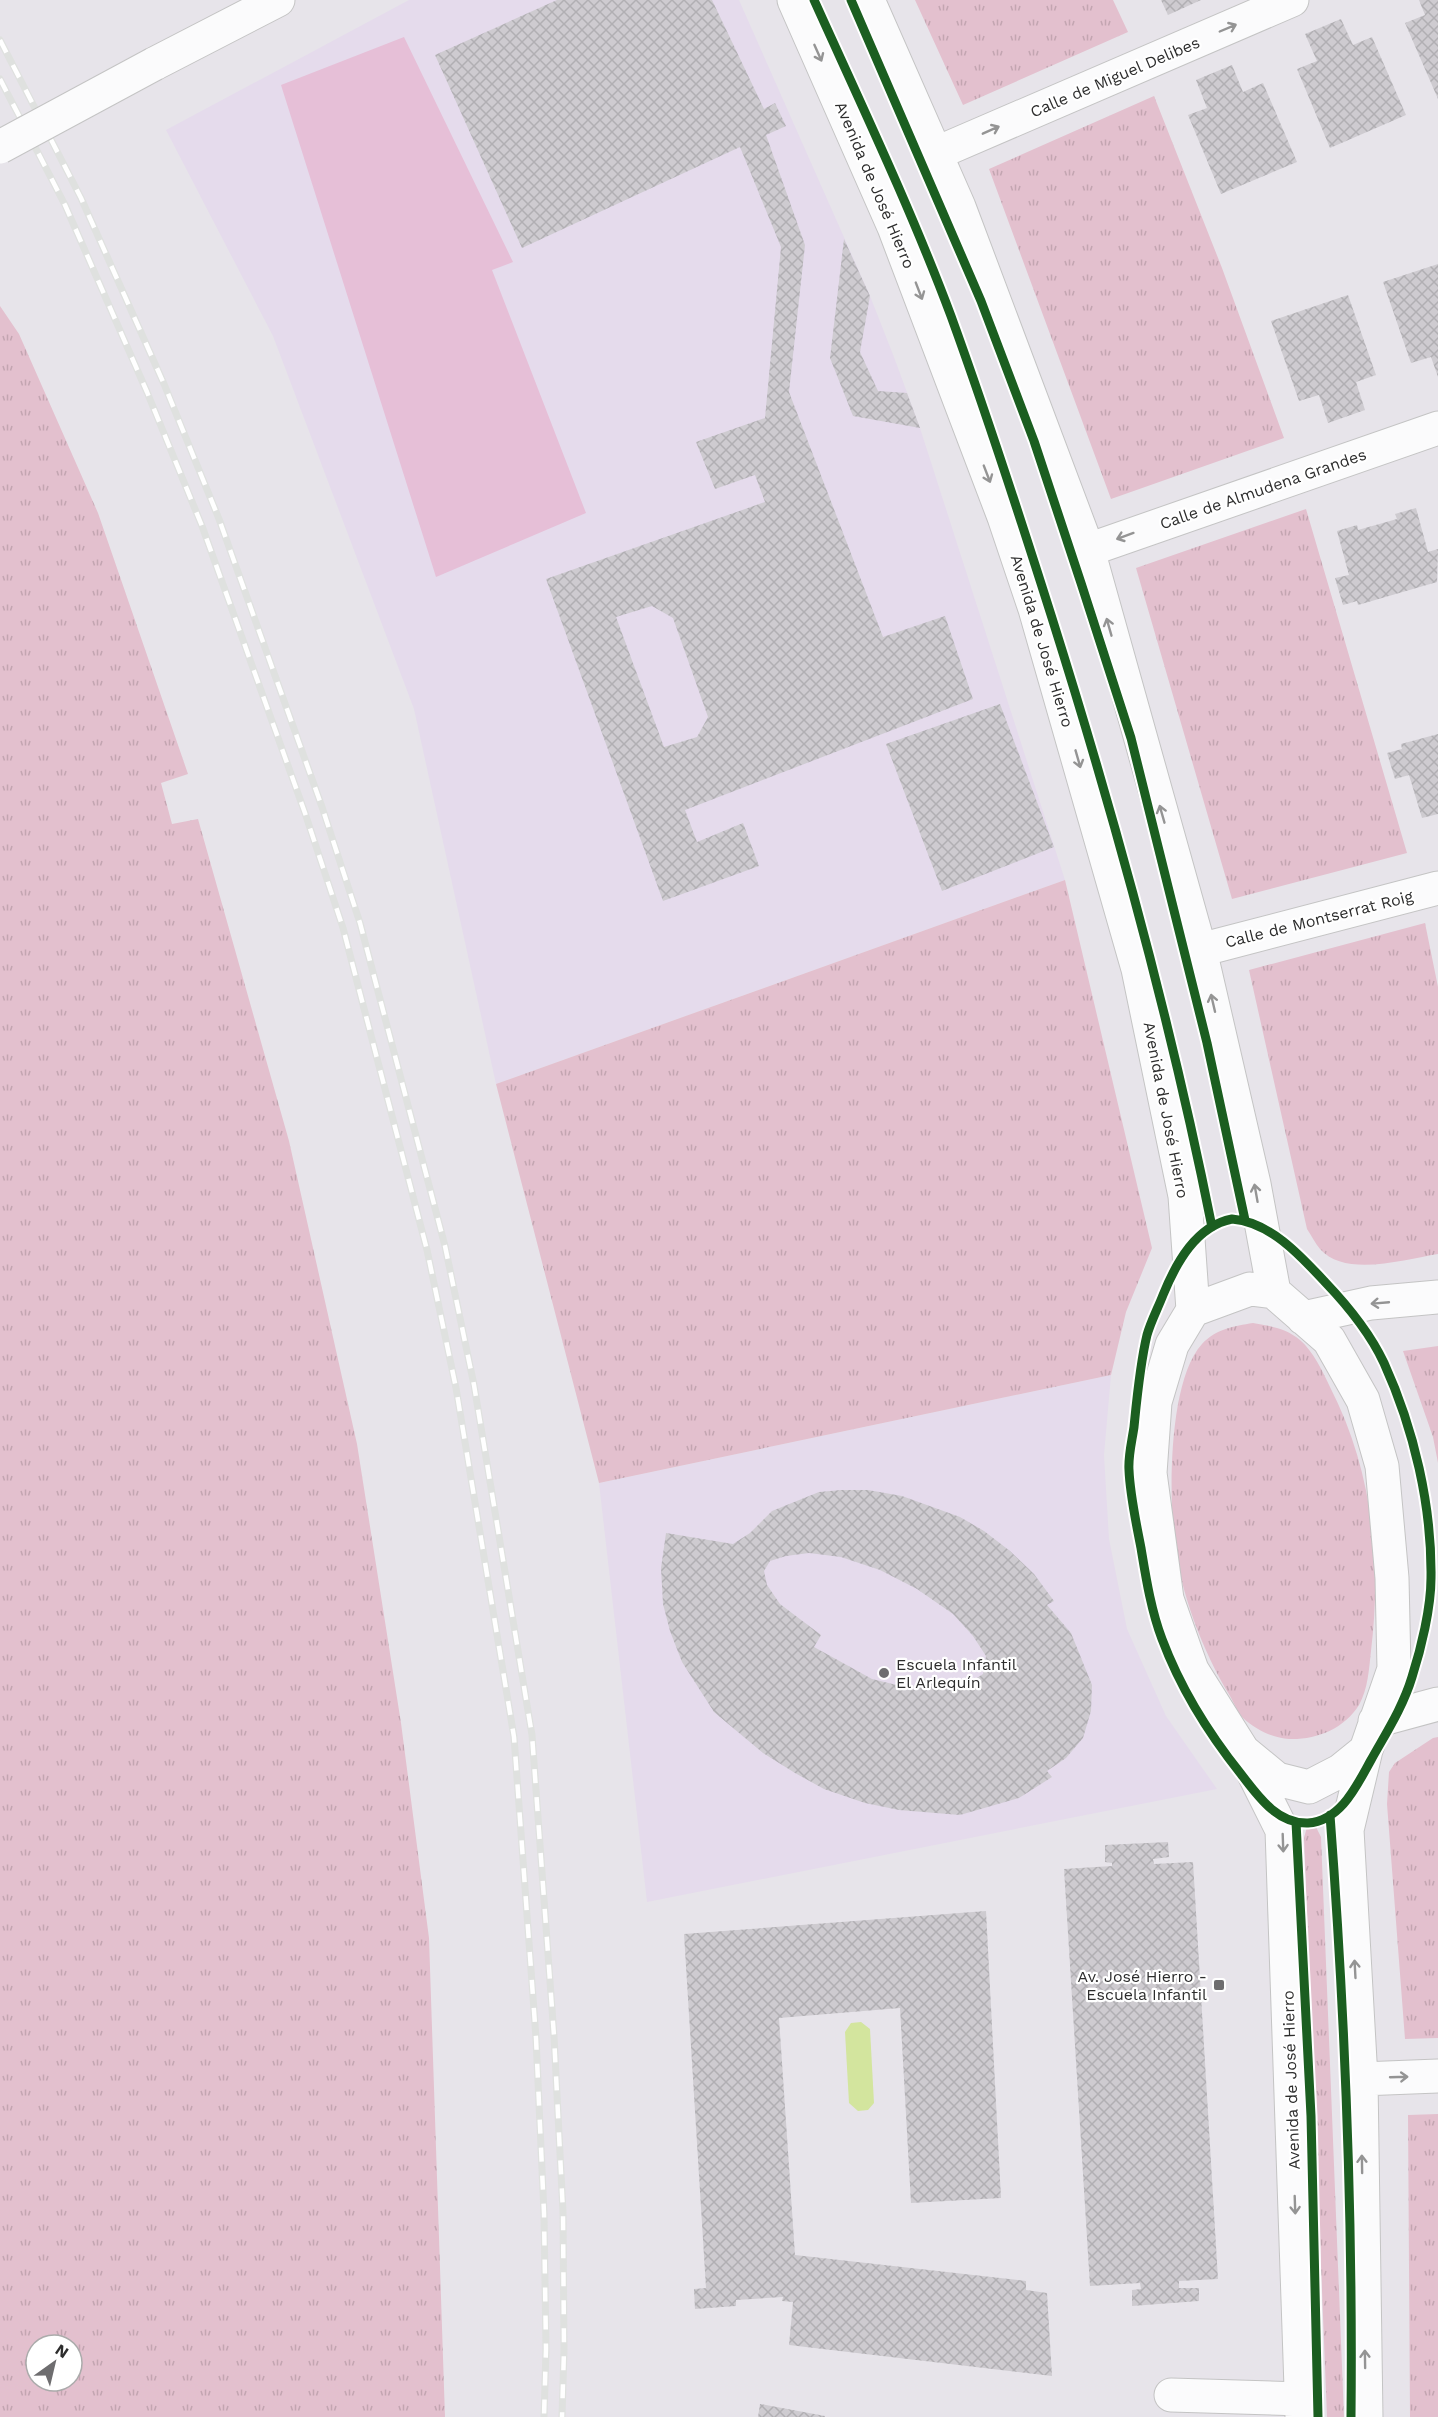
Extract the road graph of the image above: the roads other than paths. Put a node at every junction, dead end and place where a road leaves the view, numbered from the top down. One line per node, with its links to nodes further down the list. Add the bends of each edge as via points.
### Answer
1 (278, 0): 5 (street, bridge)
2 (794, 0): 13 (street, Avenida de José Hierro, one-way to 13, via 898,237 1035,609 1138,969 1185,1197)
3 (868, 0): 6 (street)
4 (1292, 0): 6 (street, Calle de Miguel Delibes, one-way to 4)
5 (0, 147)
6 (937, 153): 8 (street)
7 (1438, 428): 8 (street, Calle de Almudena Grandes, one-way to 8)
8 (1088, 550): 10 (street, one-way to 8)
9 (1438, 888): 10 (street, Calle de Montserrat Roig)
10 (1200, 950): 11 (street, one-way to 10, via 1254,1184)
11 (1274, 1292): 13 (street, via 1250,1289); 14 (street)
12 (1438, 1297): 14 (street, one-way to 14, via 1371,1303)
13 (1192, 1310): 17 (street, via 1172,1345 1155,1402 1151,1483 1167,1599 1192,1670)
14 (1303, 1318): 16 (street, via 1329,1341 1363,1400 1382,1466 1392,1578 1394,1669)
15 (1438, 1704): 16 (street)
16 (1371, 1735): 17 (street, via 1340,1771 1309,1787 1277,1779); 19 (street, one-way to 16, via 1347,1830)
17 (1243, 1752): 21 (street, Avenida de José Hierro, one-way to 21, via 1282,1830)
18 (1438, 2076): 19 (street, one-way to 18)
19 (1361, 2079): 22 (street, one-way to 19)
20 (1171, 2395): 21 (street)
21 (1301, 2408)
22 (1366, 2417)

